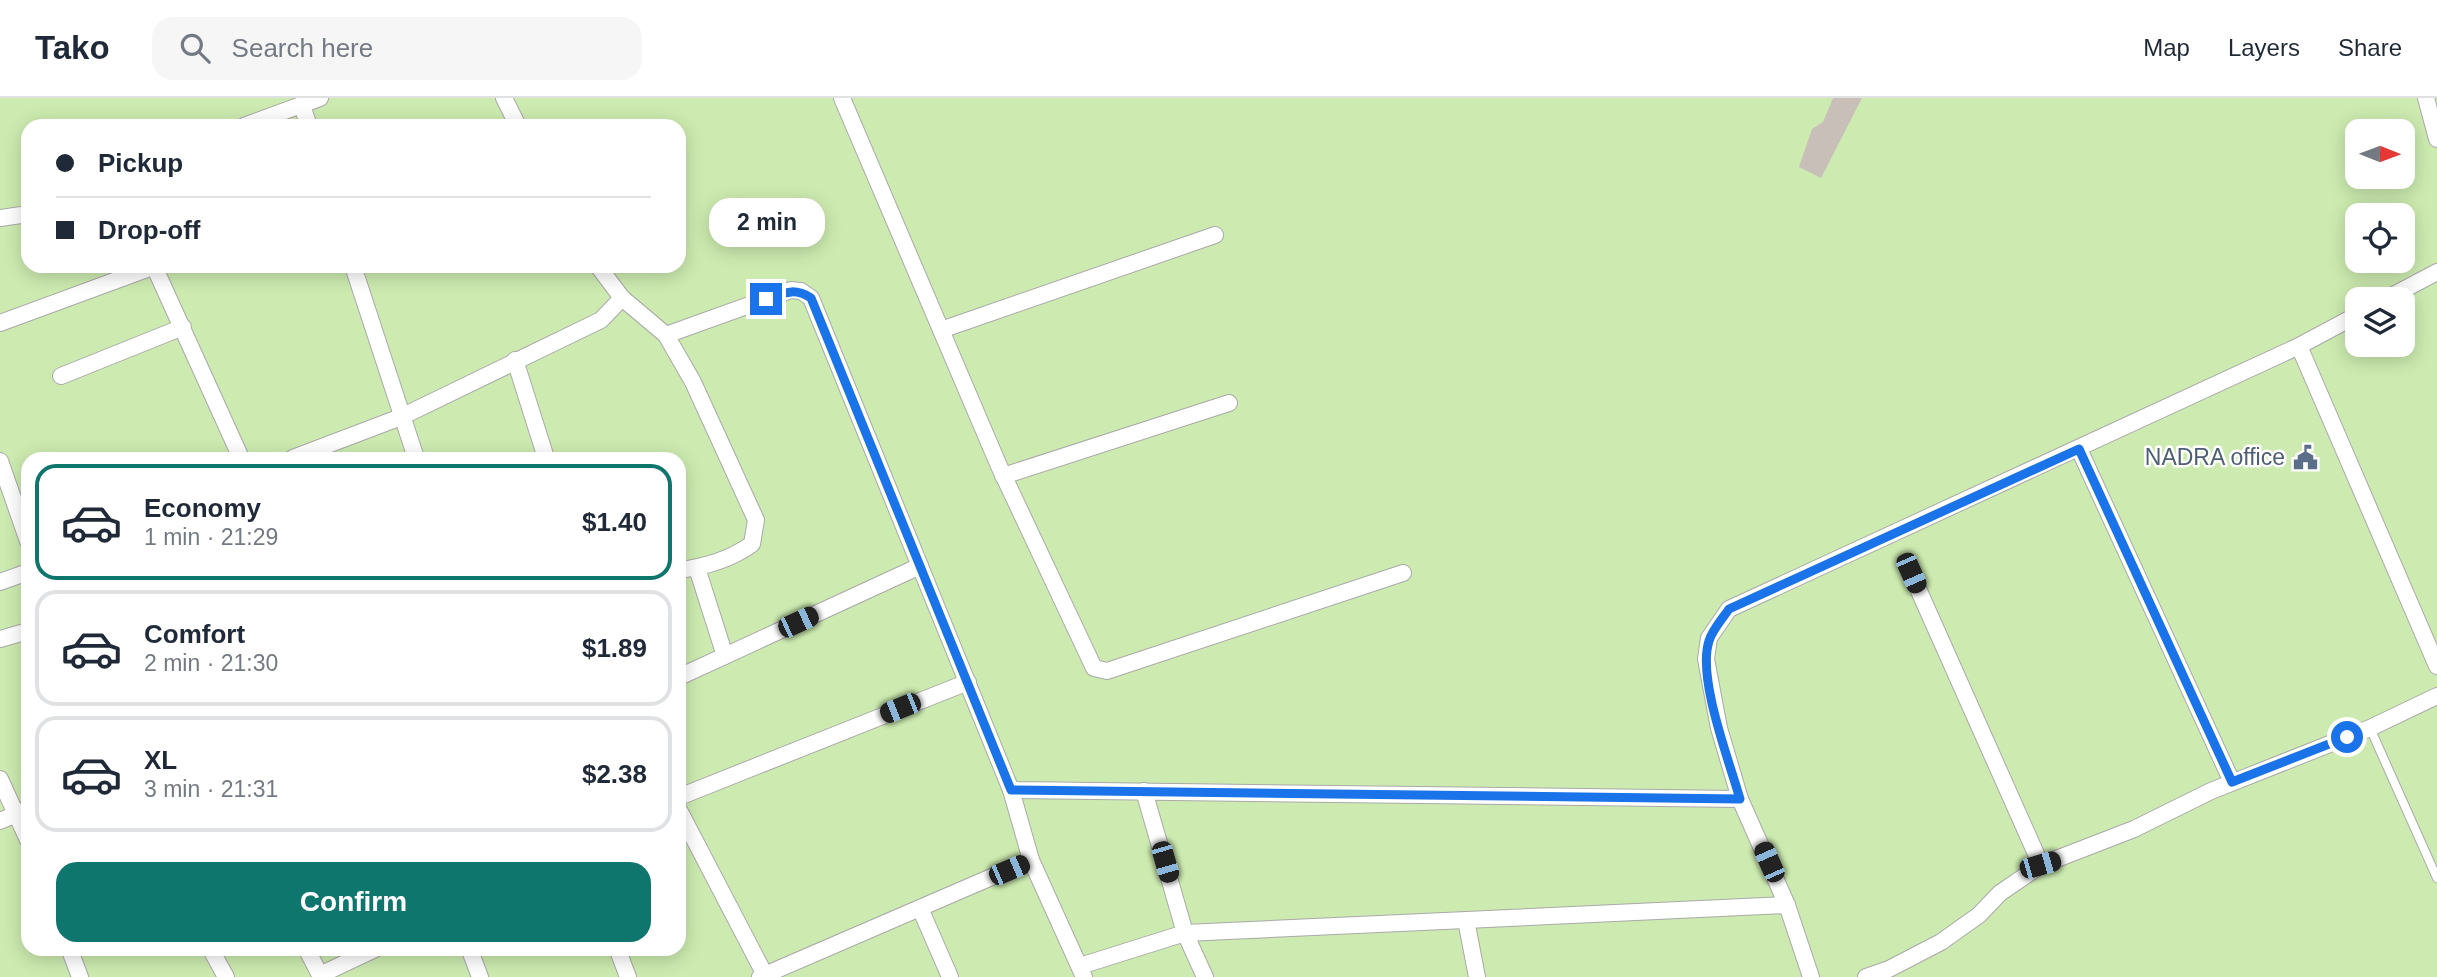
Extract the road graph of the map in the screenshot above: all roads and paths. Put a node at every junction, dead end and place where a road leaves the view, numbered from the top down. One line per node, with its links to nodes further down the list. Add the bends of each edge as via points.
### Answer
1 (320, 98): 5 (street)
2 (504, 98): 8 (street)
3 (842, 98): 23 (street)
4 (2426, 98): 9 (street)
5 (302, 106): 6 (street); 7 (street)
6 (264, 119)
7 (307, 119)
8 (514, 119)
9 (2437, 139)
10 (21, 215): 11 (street)
11 (0, 218)
12 (1215, 235): 23 (street)
13 (2437, 272): 18 (street)
14 (136, 273): 21 (street)
15 (158, 273): 22 (street)
16 (355, 273): 29 (street)
17 (603, 273): 19 (street)
18 (2409, 287)
19 (622, 298): 24 (street); 26 (street, via 601,320)
20 (2345, 321): 25 (street)
21 (0, 323)
22 (183, 327): 27 (street); 31 (street)
23 (941, 330): 36 (street)
24 (666, 335): 38 (street, via 791,290 811,298); 39 (street, via 693,382 756,520 752,544 738,554)
25 (2299, 346): 30 (street); 48 (street)
26 (515, 360): 29 (street); 34 (street)
27 (61, 376)
28 (1229, 404): 36 (street)
29 (401, 417): 32 (street); 33 (street)
30 (2079, 449): 54 (street); 58 (street, via 1729,609 1709,638 1706,659 1719,728)
31 (238, 452)
32 (309, 452)
33 (414, 452)
34 (544, 452)
35 (0, 461): 37 (street)
36 (1003, 476): 41 (street, via 1094,668 1107,671)
37 (21, 521)
38 (920, 566): 47 (street); 50 (street)
39 (697, 568): 40 (street); 47 (street)
40 (686, 569)
41 (1403, 573)
42 (1911, 573): 64 (street)
43 (21, 574): 44 (street)
44 (0, 582)
45 (21, 633): 46 (street)
46 (0, 639)
47 (725, 656): 49 (street)
48 (2437, 666)
49 (686, 674)
50 (968, 682): 55 (street); 57 (street)
51 (2437, 696): 52 (street)
52 (2370, 728): 54 (street); 65 (lane)
53 (0, 779): 59 (street)
54 (2232, 782): 64 (street, via 2134,829)
55 (1011, 790): 56 (street); 63 (street)
56 (1144, 791): 58 (street); 69 (street)
57 (686, 794)
58 (1740, 799): 66 (street)
59 (21, 808)
60 (21, 812): 61 (street)
61 (0, 821)
62 (686, 827): 78 (street)
63 (1031, 860): 67 (street); 76 (street)
64 (2040, 865): 87 (street, via 1941,942)
65 (2437, 878)
66 (1787, 905): 68 (street); 86 (street)
67 (920, 908): 78 (street); 83 (street)
68 (1466, 920): 69 (street); 85 (street)
69 (1185, 933): 76 (street); 84 (street)
70 (72, 956): 79 (street)
71 (214, 956): 80 (street)
72 (310, 956): 77 (street)
73 (361, 956): 77 (street)
74 (472, 956): 81 (street)
75 (620, 956): 82 (street)
76 (1082, 972)
77 (320, 976)
78 (763, 976)
79 (80, 977)
80 (226, 977)
81 (480, 977)
82 (628, 977)
83 (950, 977)
84 (1205, 977)
85 (1477, 977)
86 (1811, 977)
87 (1866, 977)

